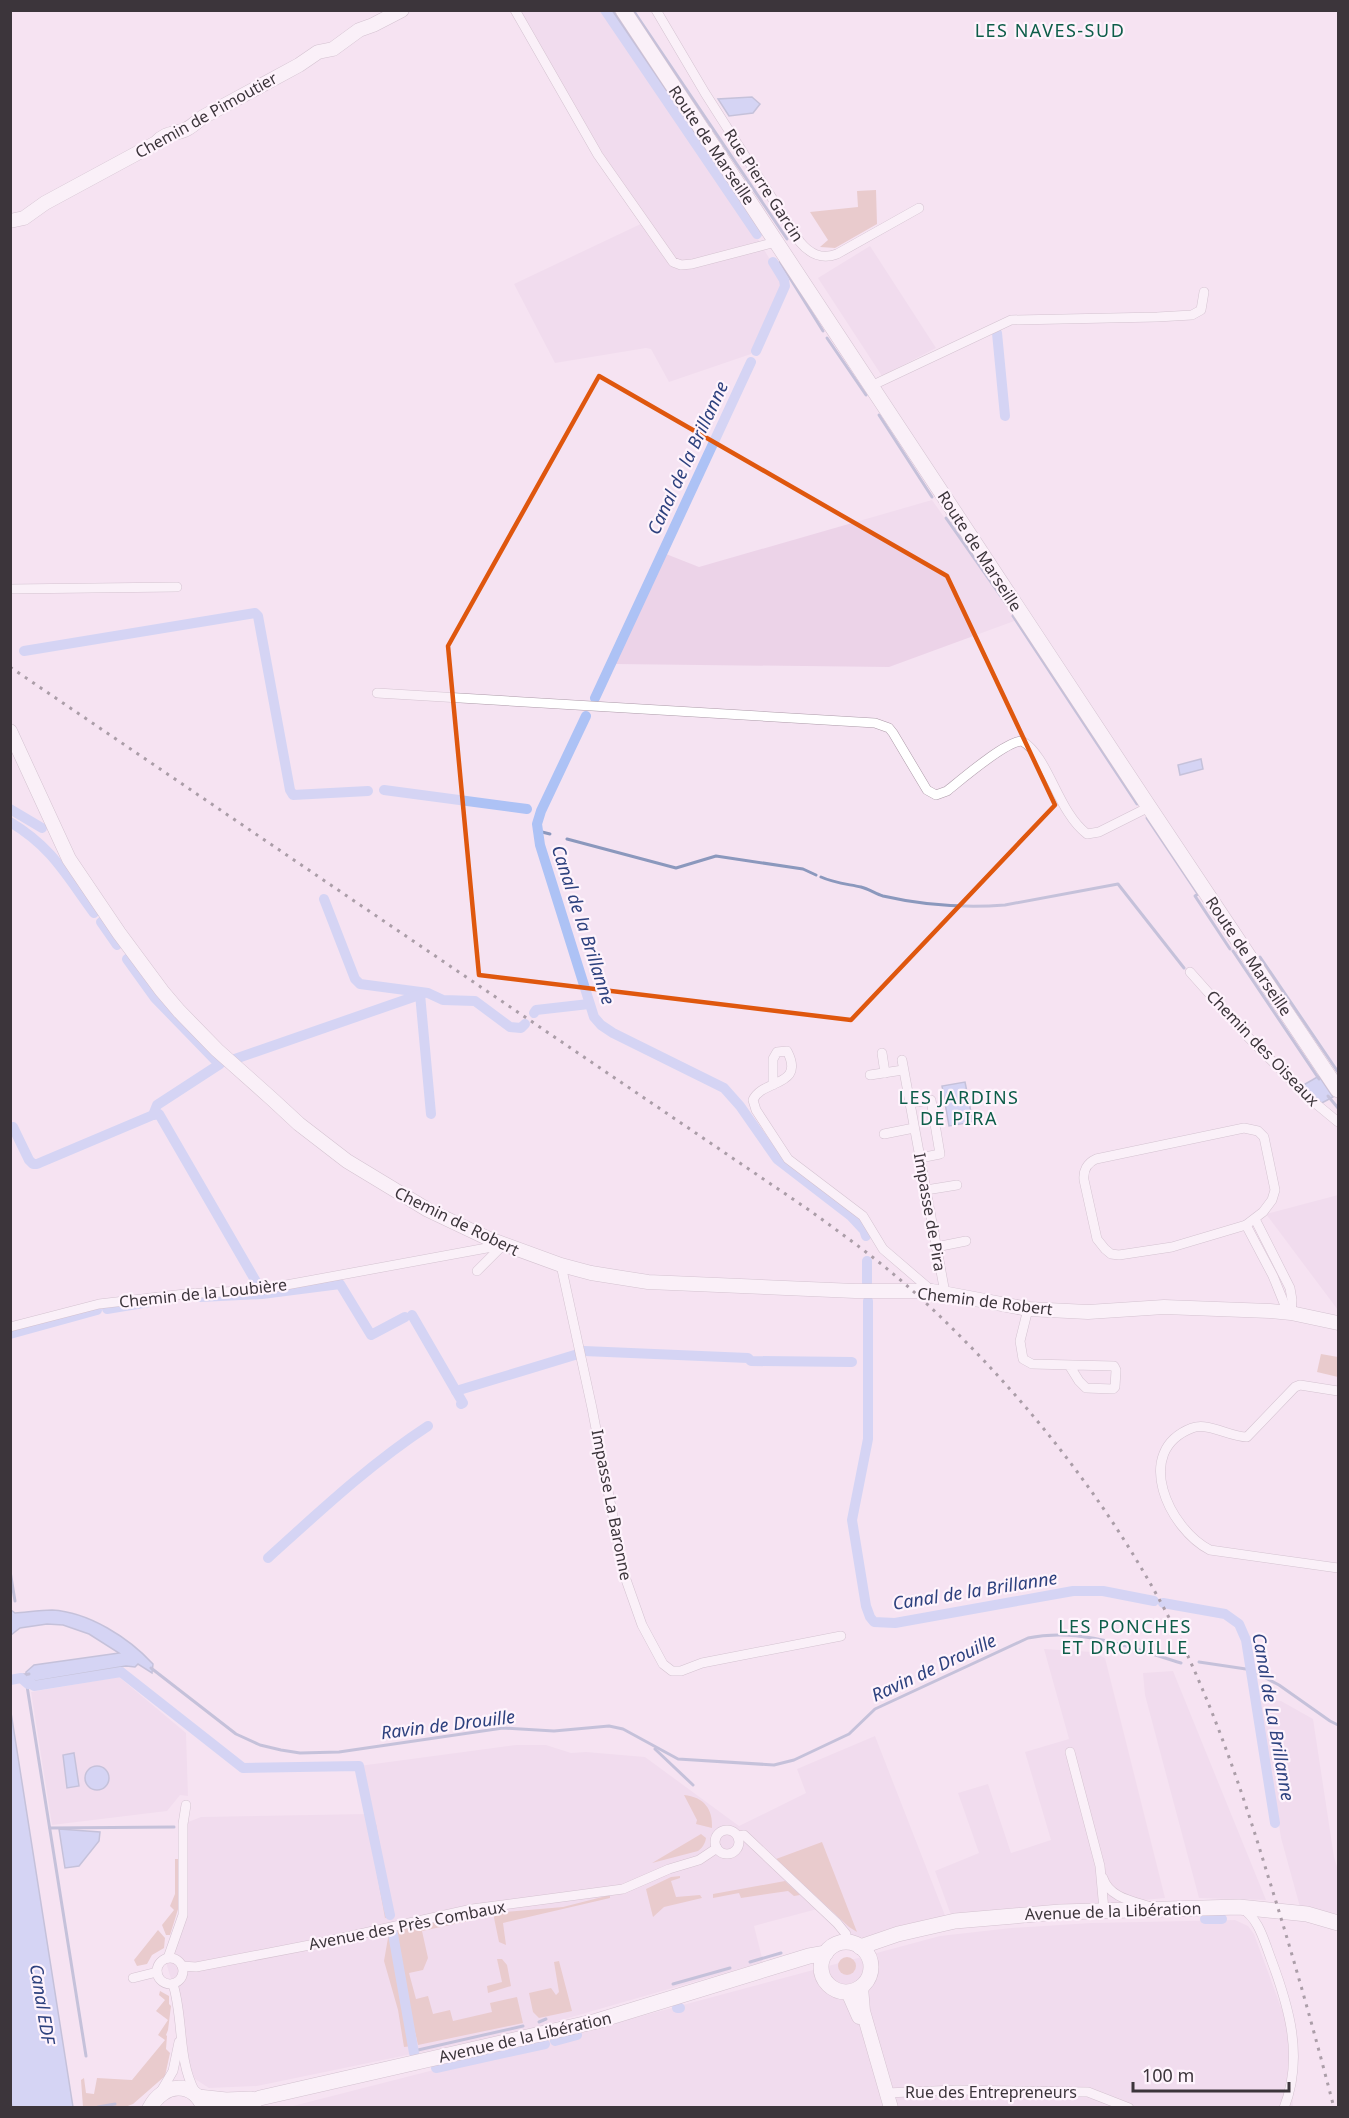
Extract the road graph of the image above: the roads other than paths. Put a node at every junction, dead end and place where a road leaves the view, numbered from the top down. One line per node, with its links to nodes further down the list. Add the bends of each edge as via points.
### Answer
1 (402, 10): 6 (street, Chemin de Pimoutier, via 359,30 333,49 318,52 202,117 191,127 171,132 24,218)
2 (515, 10): 7 (street, via 598,155 673,262 692,264)
3 (623, 10): 7 (main road, Route de Marseille)
4 (656, 10): 5 (street, Rue Pierre Garcin, via 809,252 822,257 837,254)
5 (919, 208)
6 (10, 221)
7 (776, 242): 9 (main road, Route de Marseille)
8 (1204, 292): 9 (street, via 1202,307 1192,315 1011,320)
9 (871, 386): 14 (main road, Route de Marseille)
10 (177, 587): 11 (street)
11 (10, 590)
12 (376, 693): 14 (street, via 875,723 889,728 927,790 936,795 947,791 1004,747 1022,741 1034,752 1072,820 1088,834)
13 (10, 732): 30 (street, Chemin de Robert, via 79,876 162,991 206,1038 299,1124 348,1161 428,1210)
14 (1149, 807): 20 (main road, Route de Marseille)
15 (1190, 972): 22 (street, Chemin des Oiseaux, via 1247,1036)
16 (882, 1053): 17 (street)
17 (885, 1073): 18 (street); 21 (street, Impasse de Pira, via 902,1065)
18 (870, 1075)
19 (772, 1084): 19 (street, via 788,1077 788,1053 780,1051 773,1057); 34 (street, via 757,1094 753,1103 785,1157 863,1216 883,1249)
20 (1338, 1090)
21 (909, 1103): 23 (street, Impasse de Pira); 25 (street, via 931,1100 940,1154)
22 (1338, 1122)
23 (914, 1128): 24 (street); 25 (street, Impasse de Pira)
24 (884, 1134)
25 (920, 1158): 27 (street, Impasse de Pira)
26 (957, 1185): 27 (street)
27 (926, 1190): 31 (street, Impasse de Pira)
28 (1251, 1222): 28 (street, via 1172,1247 1111,1254 1097,1239 1084,1171 1096,1159 1253,1128 1264,1137 1275,1190 1272,1200); 36 (street, via 1290,1288)
29 (966, 1241): 31 (street)
30 (503, 1245): 32 (street, Chemin de Robert); 33 (street); 38 (street, Chemin de la Loubière, via 259,1290 177,1294 101,1304)
31 (936, 1246): 34 (street, Impasse de Pira)
32 (561, 1265): 34 (street, Chemin de Robert, via 591,1274 648,1282); 42 (street, Impasse La Baronne, via 624,1574 642,1624 663,1664 672,1671 681,1671 702,1663)
33 (477, 1271)
34 (938, 1292): 35 (street, Chemin de Robert)
35 (1028, 1309): 36 (street, Chemin de Robert, via 1088,1312 1164,1307); 39 (street, via 1020,1341 1023,1359 1032,1364)
36 (1291, 1313): 37 (street, Chemin de Robert)
37 (1338, 1323)
38 (10, 1327)
39 (1069, 1365): 39 (street, via 1086,1388 1115,1387 1114,1366)
40 (1338, 1391): 41 (street, via 1298,1385 1247,1437 1200,1427 1185,1432 1166,1450 1160,1475 1168,1503 1182,1529 1202,1546)
41 (1338, 1568)
42 (841, 1636)
43 (1070, 1752): 49 (street)
44 (186, 1805): 48 (street)
45 (740, 1835): 46 (street, via 735,1851 725,1854); 46 (street, via 722,1830 715,1839); 57 (street, via 837,1923)
46 (717, 1848): 62 (street, Avenue des Près Combaux, via 699,1860 623,1889 472,1909)
47 (171, 1855): 48 (street)
48 (183, 1855): 58 (street, via 183,1915)
49 (1102, 1874): 51 (street, via 1115,1894); 53 (street)
50 (1239, 1907): 51 (main road, Avenue de la Libération); 52 (main road, Avenue de la Libération); 55 (street, via 1251,1916)
51 (1156, 1909): 53 (main road, Avenue de la Libération)
52 (1272, 1909): 54 (main road, Avenue de la Libération); 55 (street, via 1265,1917)
53 (1104, 1910): 56 (main road, Avenue de la Libération, via 955,1921)
54 (1338, 1923)
55 (1261, 1933): 77 (street, via 1286,1998 1293,2030 1292,2076)
56 (888, 1938): 57 (main road, Avenue de la Libération); 60 (main road)
57 (853, 1945): 59 (main road, via 838,1944); 60 (main road, via 865,1951)
58 (168, 1958): 61 (street, via 176,1959); 63 (street, via 159,1964)
59 (824, 1961): 67 (main road, via 827,1983 833,1988); 70 (main road, Avenue de la Libération, via 787,1965 597,2021)
60 (870, 1962): 67 (main road, via 870,1976)
61 (182, 1966): 62 (street, Avenue des Près Combaux); 64 (street)
62 (196, 1968): 64 (street, Avenue des Près Combaux)
63 (157, 1972): 65 (street); 66 (street, via 160,1980)
64 (182, 1977): 66 (street)
65 (133, 1978)
66 (173, 1984): 68 (street)
67 (854, 1989): 69 (street, via 858,2014)
68 (180, 2037): 71 (street, via 173,2071); 72 (street, via 188,2076)
69 (885, 2090): 75 (street); 76 (street, Rue des Entrepreneurs, via 1088,2092)
70 (260, 2098): 72 (main road, Avenue de la Libération); 74 (main road, Avenue de la Libération)
71 (155, 2100): 72 (main road, Avenue de la Libération, via 176,2088 184,2089); 73 (main road)
72 (201, 2102)
73 (141, 2108)
74 (238, 2108)
75 (891, 2108)
76 (1129, 2108)
77 (1284, 2108)

